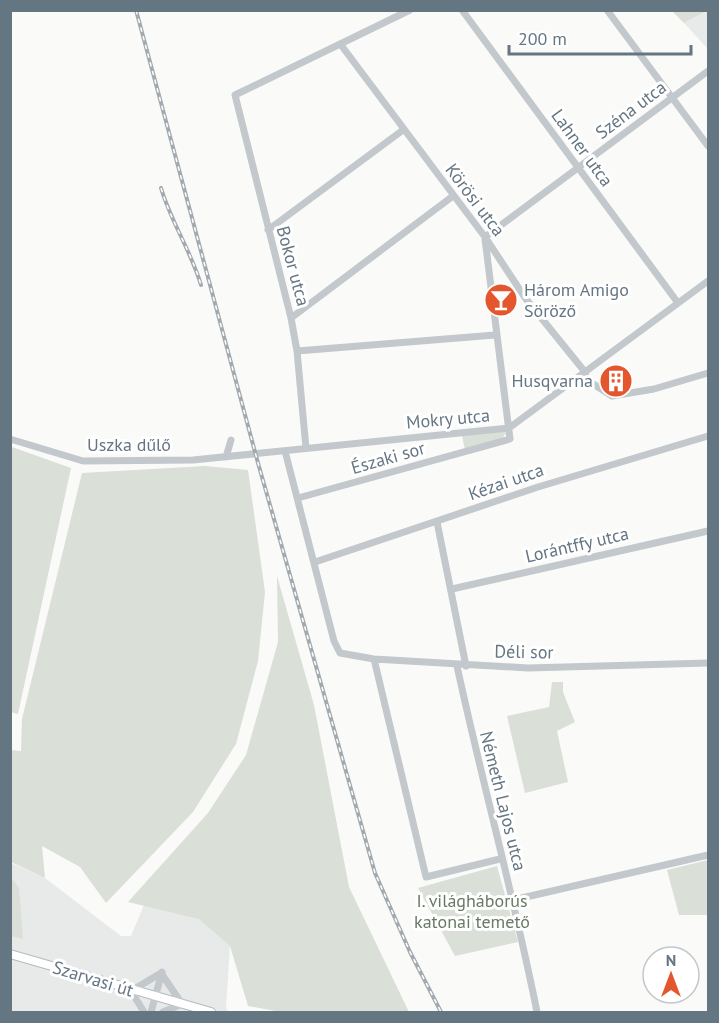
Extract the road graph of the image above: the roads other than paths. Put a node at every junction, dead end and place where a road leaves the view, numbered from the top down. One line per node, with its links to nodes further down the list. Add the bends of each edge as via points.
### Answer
1 (410, 10): 4 (street)
2 (462, 10): 9 (street, Lahner utca)
3 (607, 10): 6 (street)
4 (341, 45): 7 (street, Körösi utca); 11 (street, Bokor utca, via 235,94)
5 (708, 71): 6 (street, Széna utca)
6 (673, 98): 8 (street); 9 (street, Széna utca)
7 (403, 130): 10 (street, Körösi utca); 11 (street)
8 (708, 146)
9 (579, 168): 12 (street, Széna utca); 14 (street, Lahner utca)
10 (453, 196): 12 (street, Körösi utca); 15 (street)
11 (268, 230): 15 (street, Bokor utca)
12 (485, 237): 16 (street); 18 (street, Körösi utca, via 526,298)
13 (708, 281): 14 (street, Mokry utca)
14 (678, 303): 18 (street, Mokry utca)
15 (291, 318): 17 (street, Bokor utca)
16 (495, 335): 17 (street); 20 (street)
17 (297, 351): 24 (street, Bokor utca)
18 (585, 372): 19 (street, via 587,381 612,396); 20 (street, Mokry utca)
19 (708, 373)
20 (509, 428): 24 (street, Mokry utca); 28 (street, Északi sor, via 510,439)
21 (708, 436): 29 (street, Kézai utca)
22 (10, 439): 27 (street, Uszka dűlő, via 83,461)
23 (231, 440): 27 (street)
24 (306, 448): 25 (street, Mokry utca)
25 (285, 451): 26 (street, Mokry utca); 28 (street)
26 (251, 456): 27 (street, Uszka dűlő)
27 (226, 458)
28 (298, 498): 31 (street)
29 (437, 522): 31 (street, Kézai utca); 32 (street)
30 (708, 531): 32 (street, Lorántffy utca)
31 (315, 562): 33 (street, Déli sor, via 340,654)
32 (452, 589): 36 (street)
33 (374, 659): 35 (street, Déli sor); 38 (street, via 426,877)
34 (708, 663): 36 (street, Déli sor, via 586,668)
35 (457, 666): 36 (street, Déli sor); 38 (street, Németh Lajos utca)
36 (466, 666)
37 (708, 855): 39 (street)
38 (500, 859): 39 (street, Németh Lajos utca)
39 (513, 900): 49 (street, Németh Lajos utca)
40 (10, 954): 42 (main road, Szarvasi út)
41 (162, 971): 42 (street); 43 (street); 44 (street)
42 (131, 990): 43 (main road, Szarvasi út); 45 (street)
43 (155, 997): 44 (main road, Szarvasi út); 46 (street)
44 (183, 1004): 47 (street); 48 (main road, Szarvasi út)
45 (144, 1012)
46 (151, 1012)
47 (163, 1012)
48 (211, 1012)
49 (537, 1012)

